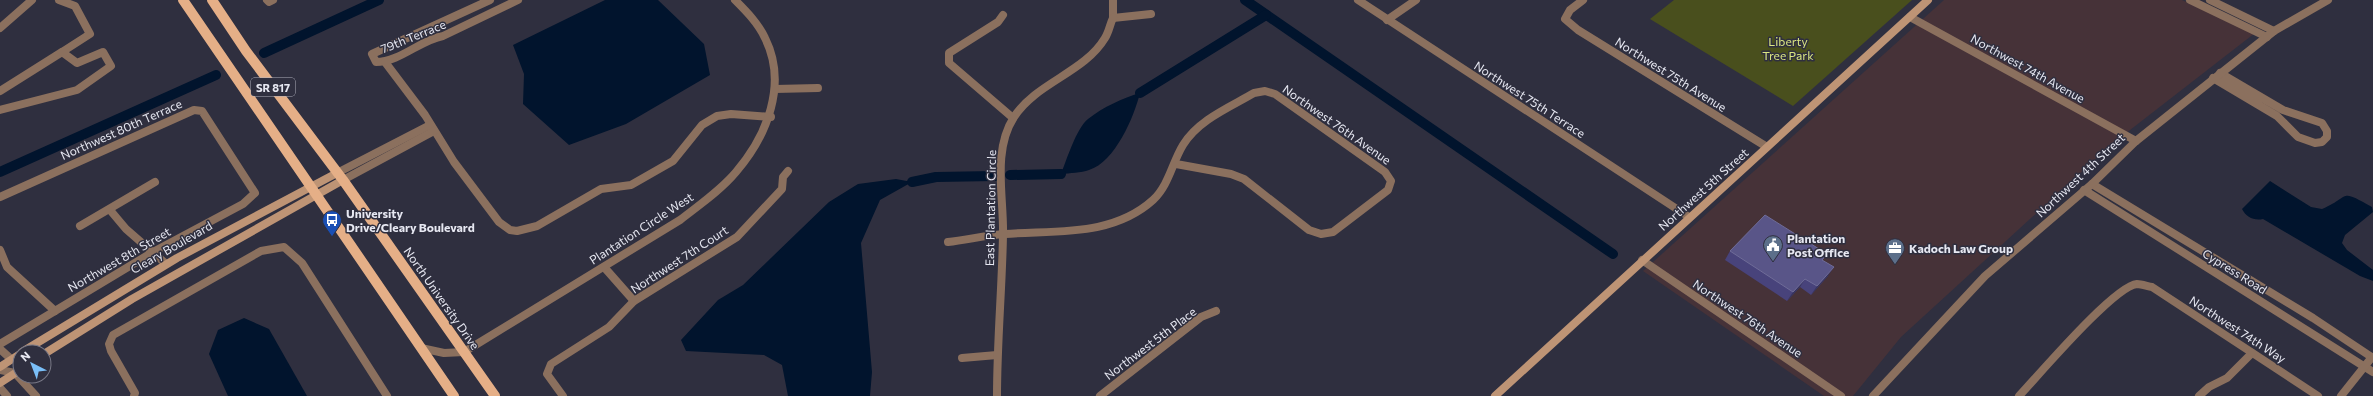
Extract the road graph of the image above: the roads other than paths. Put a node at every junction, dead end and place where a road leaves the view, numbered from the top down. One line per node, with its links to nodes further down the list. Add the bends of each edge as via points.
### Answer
1 (32, 0): 21 (street)
2 (59, 0): 24 (street, via 76,6 90,34)
3 (183, 0): 42 (main road, SR 817)
4 (212, 0): 39 (main road, North University Drive / SR 817, via 246,51)
5 (490, 0): 25 (street, 79th Terrace, via 372,54 376,62)
6 (518, 0): 25 (street, 79th Terrace)
7 (735, 0): 29 (street, Plantation Circle West, via 765,36 774,62)
8 (1113, 0): 19 (street, East Plantation Circle)
9 (1358, 0): 20 (street, Northwest 75th Terrace)
10 (1416, 0): 20 (street)
11 (1583, 0): 36 (street, Northwest 75th Avenue, via 1570,10 1565,19 1578,30)
12 (1928, 0): 18 (street, Northwest 5th Street)
13 (2190, 0): 23 (street)
14 (2210, 0): 22 (street)
15 (2328, 0): 22 (street, Northwest 4th Street)
16 (1151, 14): 19 (street)
17 (1003, 15): 33 (street, via 998,22 954,48 949,53 949,58 950,62)
18 (1910, 17): 35 (street, Northwest 74th Avenue); 36 (street, Northwest 5th Street)
19 (1113, 18): 33 (street, East Plantation Circle, via 1105,37 1089,56 1039,90)
20 (1387, 20): 48 (street, Northwest 75th Terrace)
21 (0, 28)
22 (2274, 31): 23 (street, Northwest 4th Street)
23 (2267, 37): 26 (street, Northwest 4th Street)
24 (62, 52): 30 (street); 31 (street, via 77,63 103,52 111,66 77,90)
25 (385, 62): 34 (street)
26 (2220, 72): 27 (street, Northwest 4th Street); 27 (street, via 2283,110 2322,123 2327,131 2327,137 2322,142 2315,142 2298,137 2277,116)
27 (2213, 78): 35 (street, Northwest 4th Street)
28 (818, 88): 29 (street)
29 (775, 89): 32 (street, Plantation Circle West)
30 (0, 91)
31 (0, 110)
32 (771, 117): 34 (street, via 731,114 713,118 702,125 673,161 637,182 600,189 537,226 517,231 510,230 499,222); 56 (street, Plantation Circle West, via 746,162 718,189 688,213)
33 (1014, 118): 50 (street, East Plantation Circle, via 1002,151)
34 (432, 128): 39 (street)
35 (2136, 140): 41 (street, Northwest 4th Street)
36 (1767, 147): 48 (street, Northwest 5th Street, via 1711,200)
37 (1176, 164): 37 (street, Northwest 76th Avenue, via 1232,174 1244,179 1309,230 1321,234 1333,232 1388,190 1392,181 1385,172 1288,103 1265,91 1254,93 1196,131 1184,144); 50 (street, via 1168,181 1153,200 1129,217 1092,230)
38 (788, 171): 57 (street, Northwest 7th Court, via 783,177 782,189 737,237)
39 (340, 177): 42 (street, Cleary Boulevard); 44 (street); 65 (main road, North University Drive / SR 817)
40 (155, 182): 47 (street)
41 (2092, 184): 43 (street, Northwest 4th Street); 69 (street, via 2313,318)
42 (310, 186): 44 (main road, SR 817); 55 (street, Cleary Boulevard)
43 (2084, 190): 72 (street, Cypress Road); 91 (street, Northwest 4th Street, via 1985,276)
44 (316, 196): 62 (main road, SR 817); 64 (street, via 138,295)
45 (0, 197): 46 (street, Northwest 80th Terrace, via 194,110 202,111 255,193)
46 (251, 197): 53 (street, Northwest 8th Street)
47 (110, 210): 49 (street); 53 (street, via 126,229)
48 (1689, 217): 54 (street, Northwest 5th Street)
49 (80, 226)
50 (1003, 234): 51 (street); 67 (street, East Plantation Circle)
51 (948, 242)
52 (0, 250): 58 (street, via 7,267)
53 (153, 252): 55 (street); 58 (street, Northwest 8th Street)
54 (1642, 260): 89 (street, Northwest 5th Street); 90 (street, Northwest 76th Avenue)
55 (165, 263): 61 (street, Cleary Boulevard)
56 (604, 267): 57 (street); 65 (street, Plantation Circle West)
57 (634, 302): 86 (street, Northwest 7th Court, via 609,327 557,359 548,369 549,377)
58 (55, 311): 60 (street, Northwest 8th Street)
59 (1216, 311): 88 (street, Northwest 5th Place, via 1201,317)
60 (0, 344)
61 (35, 344)
62 (421, 348): 65 (street, Plantation Circle West, via 444,353); 84 (main road, SR 817)
63 (0, 349): 70 (street)
64 (52, 349)
65 (464, 352): 85 (main road, North University Drive / SR 817)
66 (2252, 353): 92 (street, Northwest 74th Way, via 2152,287 2136,284 2123,290 2096,312); 93 (street, via 2227,378 2209,387); 94 (street, Northwest 74th Way)
67 (997, 355): 68 (street); 87 (street, East Plantation Circle)
68 (962, 358)
69 (2373, 358): 72 (street)
70 (12, 359): 71 (street, Cleary Boulevard)
71 (0, 367)
72 (2364, 367): 75 (street, Cypress Road); 95 (street)
73 (0, 370): 74 (street)
74 (12, 371)
75 (2373, 372)
76 (12, 375): 77 (street)
77 (0, 383)
78 (26, 384): 81 (street)
79 (0, 388): 80 (street)
80 (7, 396)
81 (36, 396)
82 (134, 396): 83 (street, via 135,393 111,351 109,344 113,335 261,252 284,247 302,263)
83 (387, 396)
84 (454, 396)
85 (495, 396)
86 (563, 396)
87 (997, 396)
88 (1100, 396)
89 (1495, 396)
90 (1841, 396)
91 (1873, 396)
92 (2019, 396)
93 (2199, 396)
94 (2318, 396)
95 (2341, 396)

